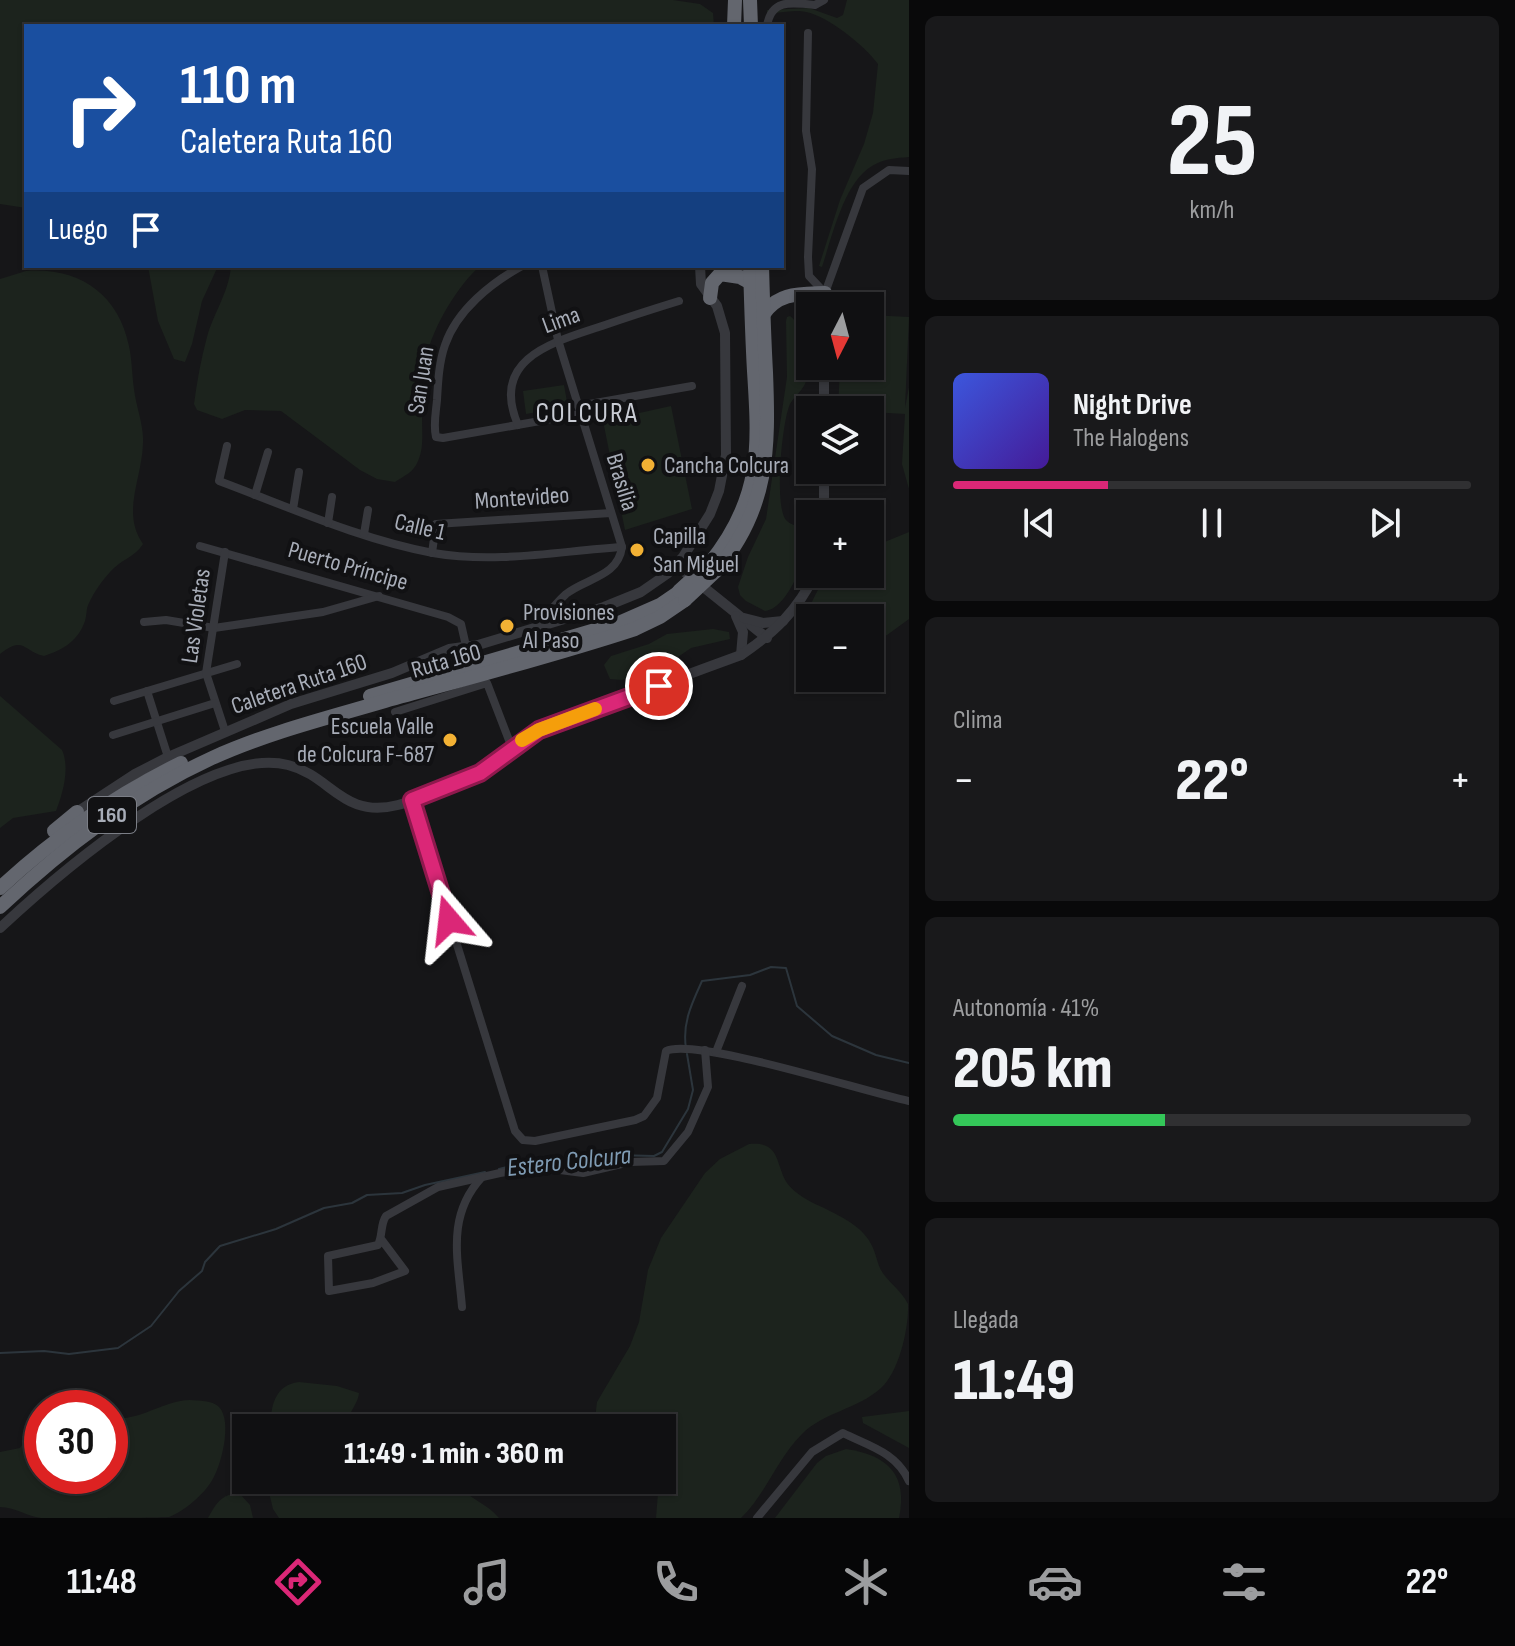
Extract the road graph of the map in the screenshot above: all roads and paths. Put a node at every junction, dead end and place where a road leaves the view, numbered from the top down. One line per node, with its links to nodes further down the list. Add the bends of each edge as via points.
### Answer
1 (737, 0): 4 (highway); 5 (highway)
2 (750, 0): 6 (highway)
3 (824, 0): 7 (street, via 815,5 780,2 770,11)
4 (734, 24)
5 (740, 24)
6 (751, 24)
7 (767, 24)
8 (808, 33): 19 (street, via 808,257 809,276)
9 (909, 171): 20 (street, via 889,170 863,188)
10 (519, 268): 29 (street, San Juan, via 476,299 445,344 436,437)
11 (542, 268): 26 (street, Brasilia)
12 (701, 268): 23 (street, Caletera Ruta 160, via 701,284)
13 (704, 268): 17 (highway)
14 (758, 268): 18 (highway, Ruta 160 / 160)
15 (758, 268): 25 (highway, Ruta 160 / 160)
16 (759, 268): 21 (highway)
17 (717, 276): 18 (highway); 23 (highway)
18 (751, 283): 45 (highway, Ruta 160 / 160, via 756,463 741,515)
19 (820, 292)
20 (827, 292)
21 (788, 295): 22 (highway); 25 (highway)
22 (796, 296)
23 (710, 298): 44 (street, Caletera Ruta 160, via 725,333 726,455 710,514)
24 (679, 301): 26 (street, Lima)
25 (763, 315): 45 (highway, Ruta 160 / 160, via 765,470 748,524 734,549)
26 (558, 340): 28 (street, Brasilia); 29 (street, Lima, via 536,351 516,377 511,402)
27 (692, 386): 28 (street)
28 (579, 410): 29 (street); 37 (street, Brasilia)
29 (518, 425)
30 (227, 446): 33 (street, Calle 1, via 219,481)
31 (268, 452): 33 (street)
32 (299, 472): 35 (street)
33 (255, 495): 35 (street, Calle 1)
34 (332, 497): 38 (street)
35 (293, 509): 38 (street, Calle 1)
36 (368, 510): 39 (street)
37 (611, 513): 41 (street, Brasilia); 43 (street, Montevideo, via 436,524)
38 (328, 523): 39 (street, Calle 1)
39 (364, 534): 43 (street, Calle 1)
40 (200, 546): 42 (street, Puerto Príncipe)
41 (622, 547): 43 (street, Calle 1, via 513,558); 52 (street, Brasilia, via 615,565 567,593)
42 (225, 552): 47 (street, Puerto Príncipe); 53 (street, Las Violetas)
43 (432, 553)
44 (676, 565): 49 (street); 52 (street, Caletera Ruta 160, via 629,598)
45 (713, 567): 48 (highway, Ruta 160 / 160, bridge)
46 (808, 588): 50 (street)
47 (380, 595): 53 (street, via 323,612); 55 (street, Puerto Príncipe, via 457,621)
48 (678, 597): 70 (highway, Ruta 160 / 160, via 611,626 389,690 211,749 98,810); 72 (highway, Ruta 160 / 160, via 660,617 622,633 326,718 213,758 92,829)
49 (735, 614): 50 (street, via 763,623); 54 (street); 56 (street, via 743,632)
50 (785, 621): 54 (street)
51 (144, 622): 53 (street)
52 (537, 627): 55 (street, Caletera Ruta 160)
53 (214, 628): 58 (street, Las Violetas)
54 (767, 638): 56 (street)
55 (466, 646): 64 (street, Caletera Ruta 160)
56 (741, 655): 66 (street, via 549,726)
57 (237, 664): 58 (street)
58 (206, 673): 59 (street); 61 (street, Las Violetas)
59 (147, 691): 60 (street); 63 (street)
60 (114, 701)
61 (215, 703): 63 (street); 64 (street, Las Violetas)
62 (395, 712): 66 (street, via 487,683)
63 (157, 722): 65 (street); 67 (street)
64 (225, 731): 67 (street, Caletera Ruta 160)
65 (113, 735)
66 (512, 748): 68 (street, via 471,777)
67 (168, 757): 69 (street, Caletera Ruta 160)
68 (412, 800): 73 (street, via 386,807 359,805 293,766 264,762 238,768 147,811 55,879); 75 (street, via 520,1138 535,1141 640,1118 655,1104 666,1051)
69 (77, 812): 70 (highway)
70 (19, 870): 71 (highway, Ruta 160 / 160)
71 (0, 888)
72 (0, 907)
73 (0, 928)
74 (742, 986): 76 (street)
75 (705, 1050): 76 (street); 78 (street, via 708,1087 688,1132 664,1161 583,1173 537,1167)
76 (716, 1052): 77 (street)
77 (909, 1101)
78 (482, 1176): 79 (street, via 438,1187 386,1216); 80 (street, via 465,1197 458,1222)
79 (381, 1239): 79 (street, via 378,1245 328,1256 329,1291 405,1271)
80 (462, 1307)
81 (909, 1481): 82 (street, via 900,1465 876,1446 843,1433 812,1452)
82 (757, 1518)

